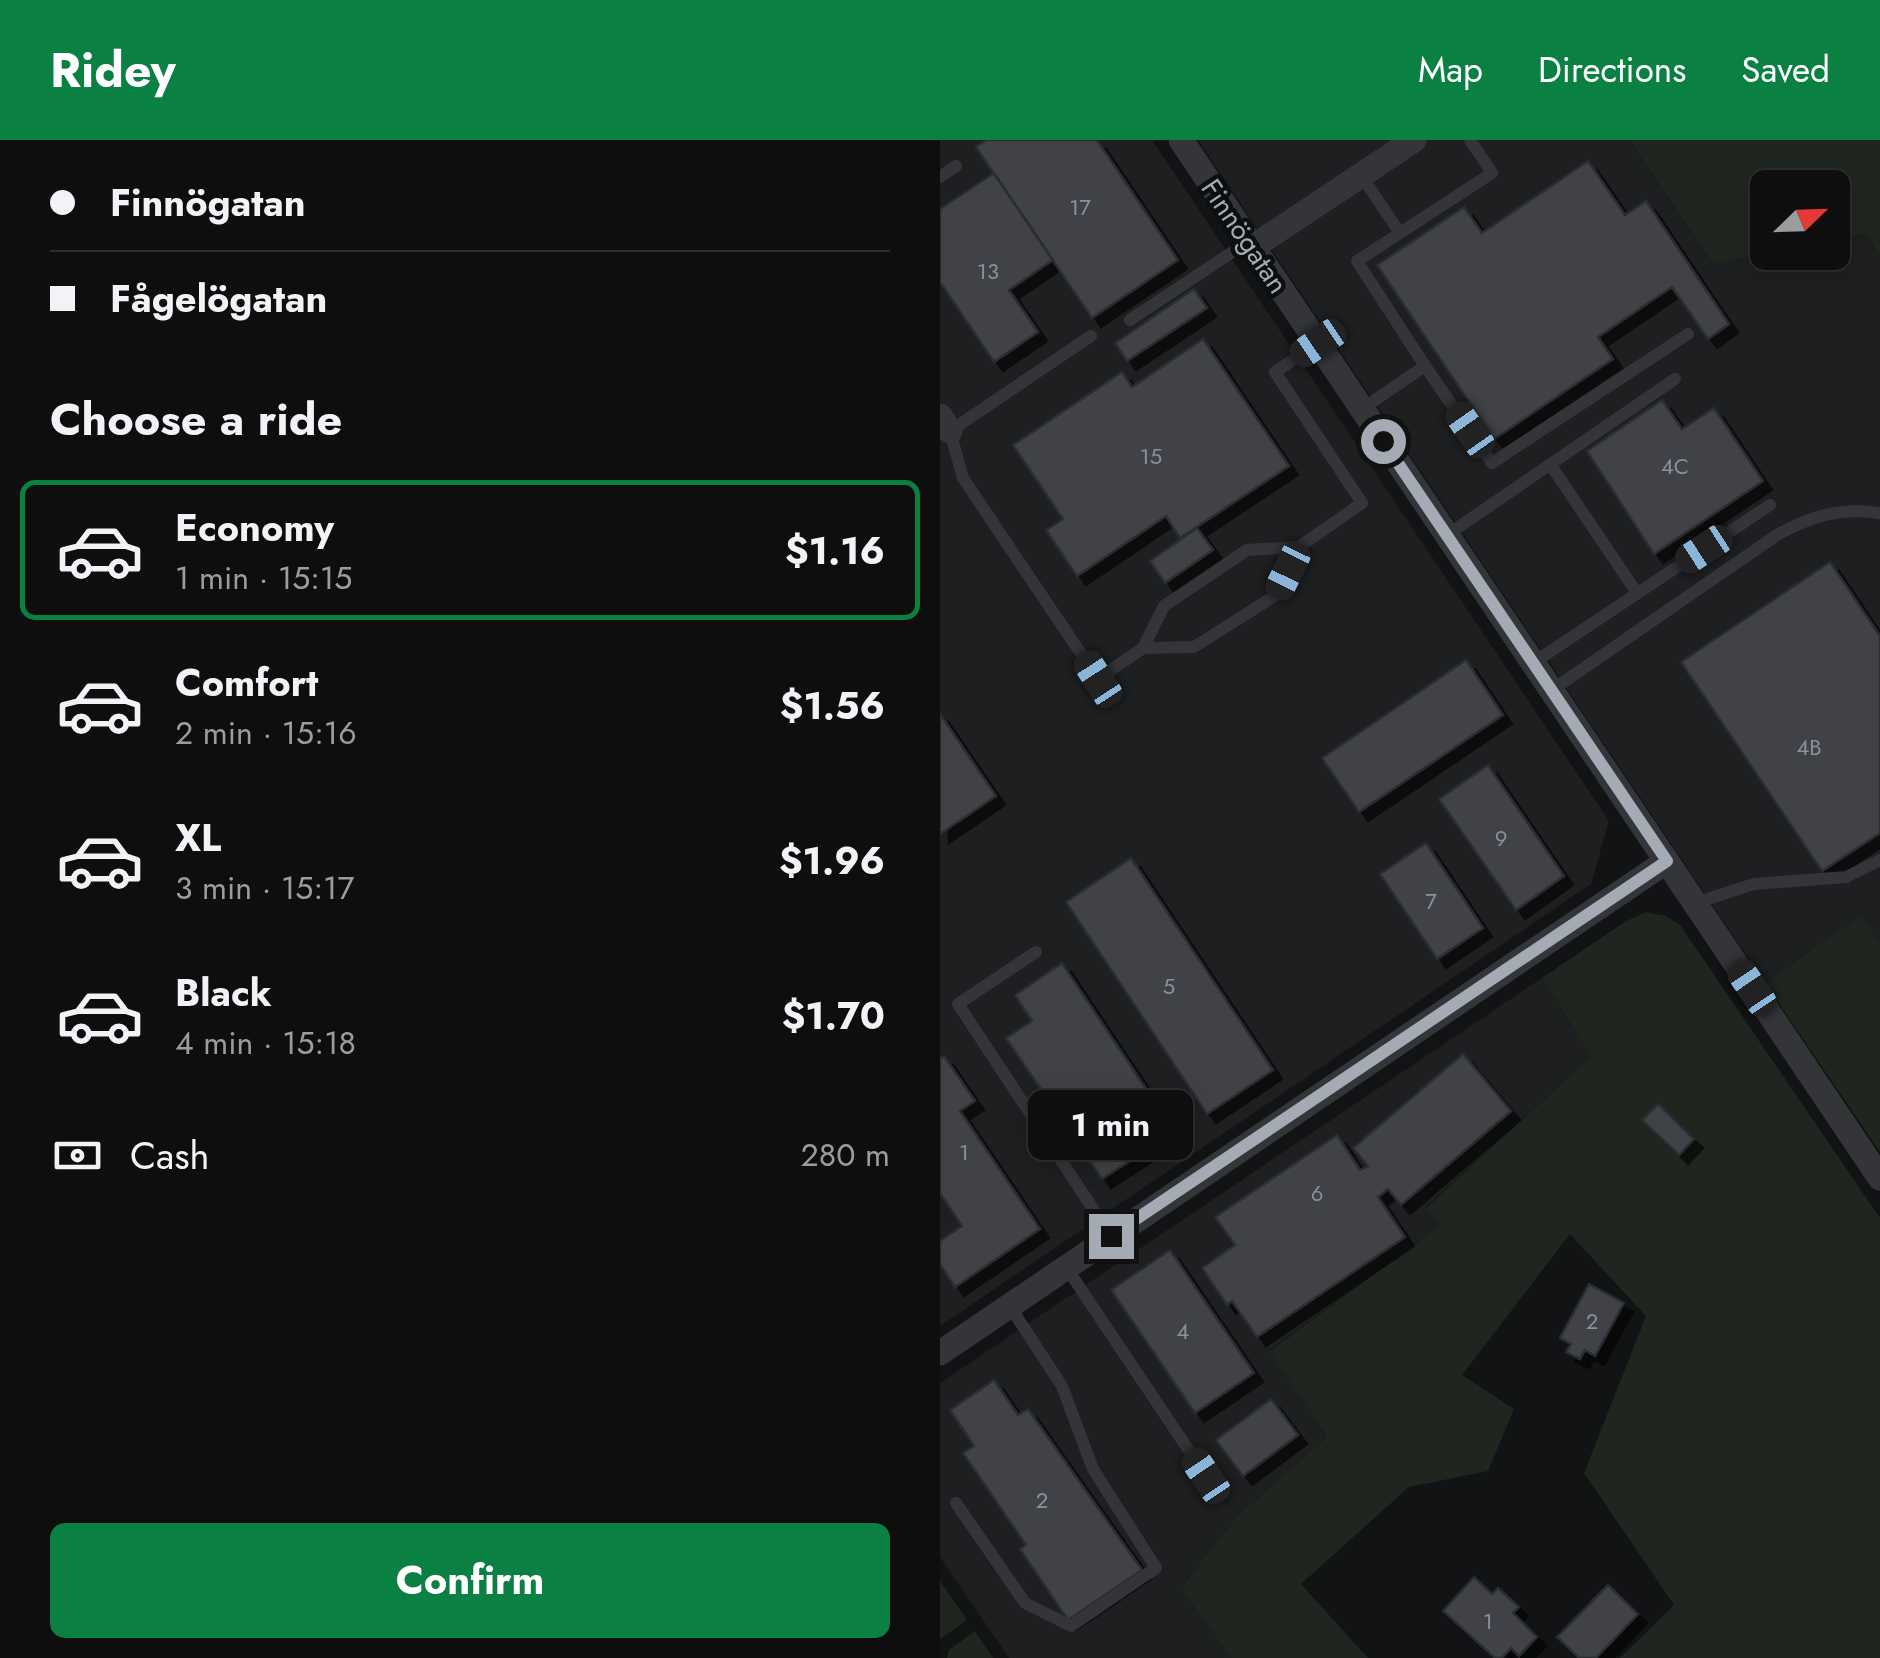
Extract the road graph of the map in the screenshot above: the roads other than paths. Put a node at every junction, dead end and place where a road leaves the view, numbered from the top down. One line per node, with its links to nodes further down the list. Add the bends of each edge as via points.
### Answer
1 (1181, 140): 8 (street, Finnögatan)
2 (1414, 140): 5 (street)
3 (1470, 140): 7 (lane, via 1492,173)
4 (956, 166): 6 (lane)
5 (1361, 175): 7 (lane); 8 (street)
6 (940, 178)
7 (1400, 233): 13 (lane, via 1358,261)
8 (1251, 244): 9 (lane); 12 (street, Finnögatan)
9 (1130, 320)
10 (1688, 334): 13 (lane, via 1492,463)
11 (1091, 336): 16 (lane)
12 (1318, 343): 15 (street, Finnögatan); 21 (lane, via 1275,372 1362,504)
13 (1425, 366): 15 (lane)
14 (1675, 379): 17 (lane)
15 (1362, 409): 20 (street, Finnögatan)
16 (945, 423): 23 (lane, via 963,478 1098,679)
17 (1550, 464): 20 (lane); 22 (lane)
18 (1770, 504): 22 (lane)
19 (1880, 512): 25 (lane, via 1854,508 1810,517)
20 (1446, 535): 24 (street, Finnögatan)
21 (1299, 547): 23 (lane, via 1248,550 1164,606); 23 (lane, via 1276,595 1194,648)
22 (1638, 593): 24 (lane)
23 (1143, 648)
24 (1533, 663): 25 (street, Finnögatan)
25 (1552, 690): 27 (street, Finnögatan)
26 (1880, 860): 28 (lane, via 1846,877 1754,884)
27 (1667, 861): 28 (street, Finnögatan); 31 (street)
28 (1695, 903): 30 (street, Finnögatan)
29 (1036, 952): 31 (lane, via 958,1004)
30 (1880, 1178)
31 (1111, 1236): 32 (street)
32 (1066, 1267): 33 (street); 35 (lane)
33 (1008, 1306): 34 (street); 36 (lane, via 1062,1386 1093,1469 1156,1568 1071,1626 1025,1603)
34 (940, 1352)
35 (1206, 1476)
36 (956, 1503)

